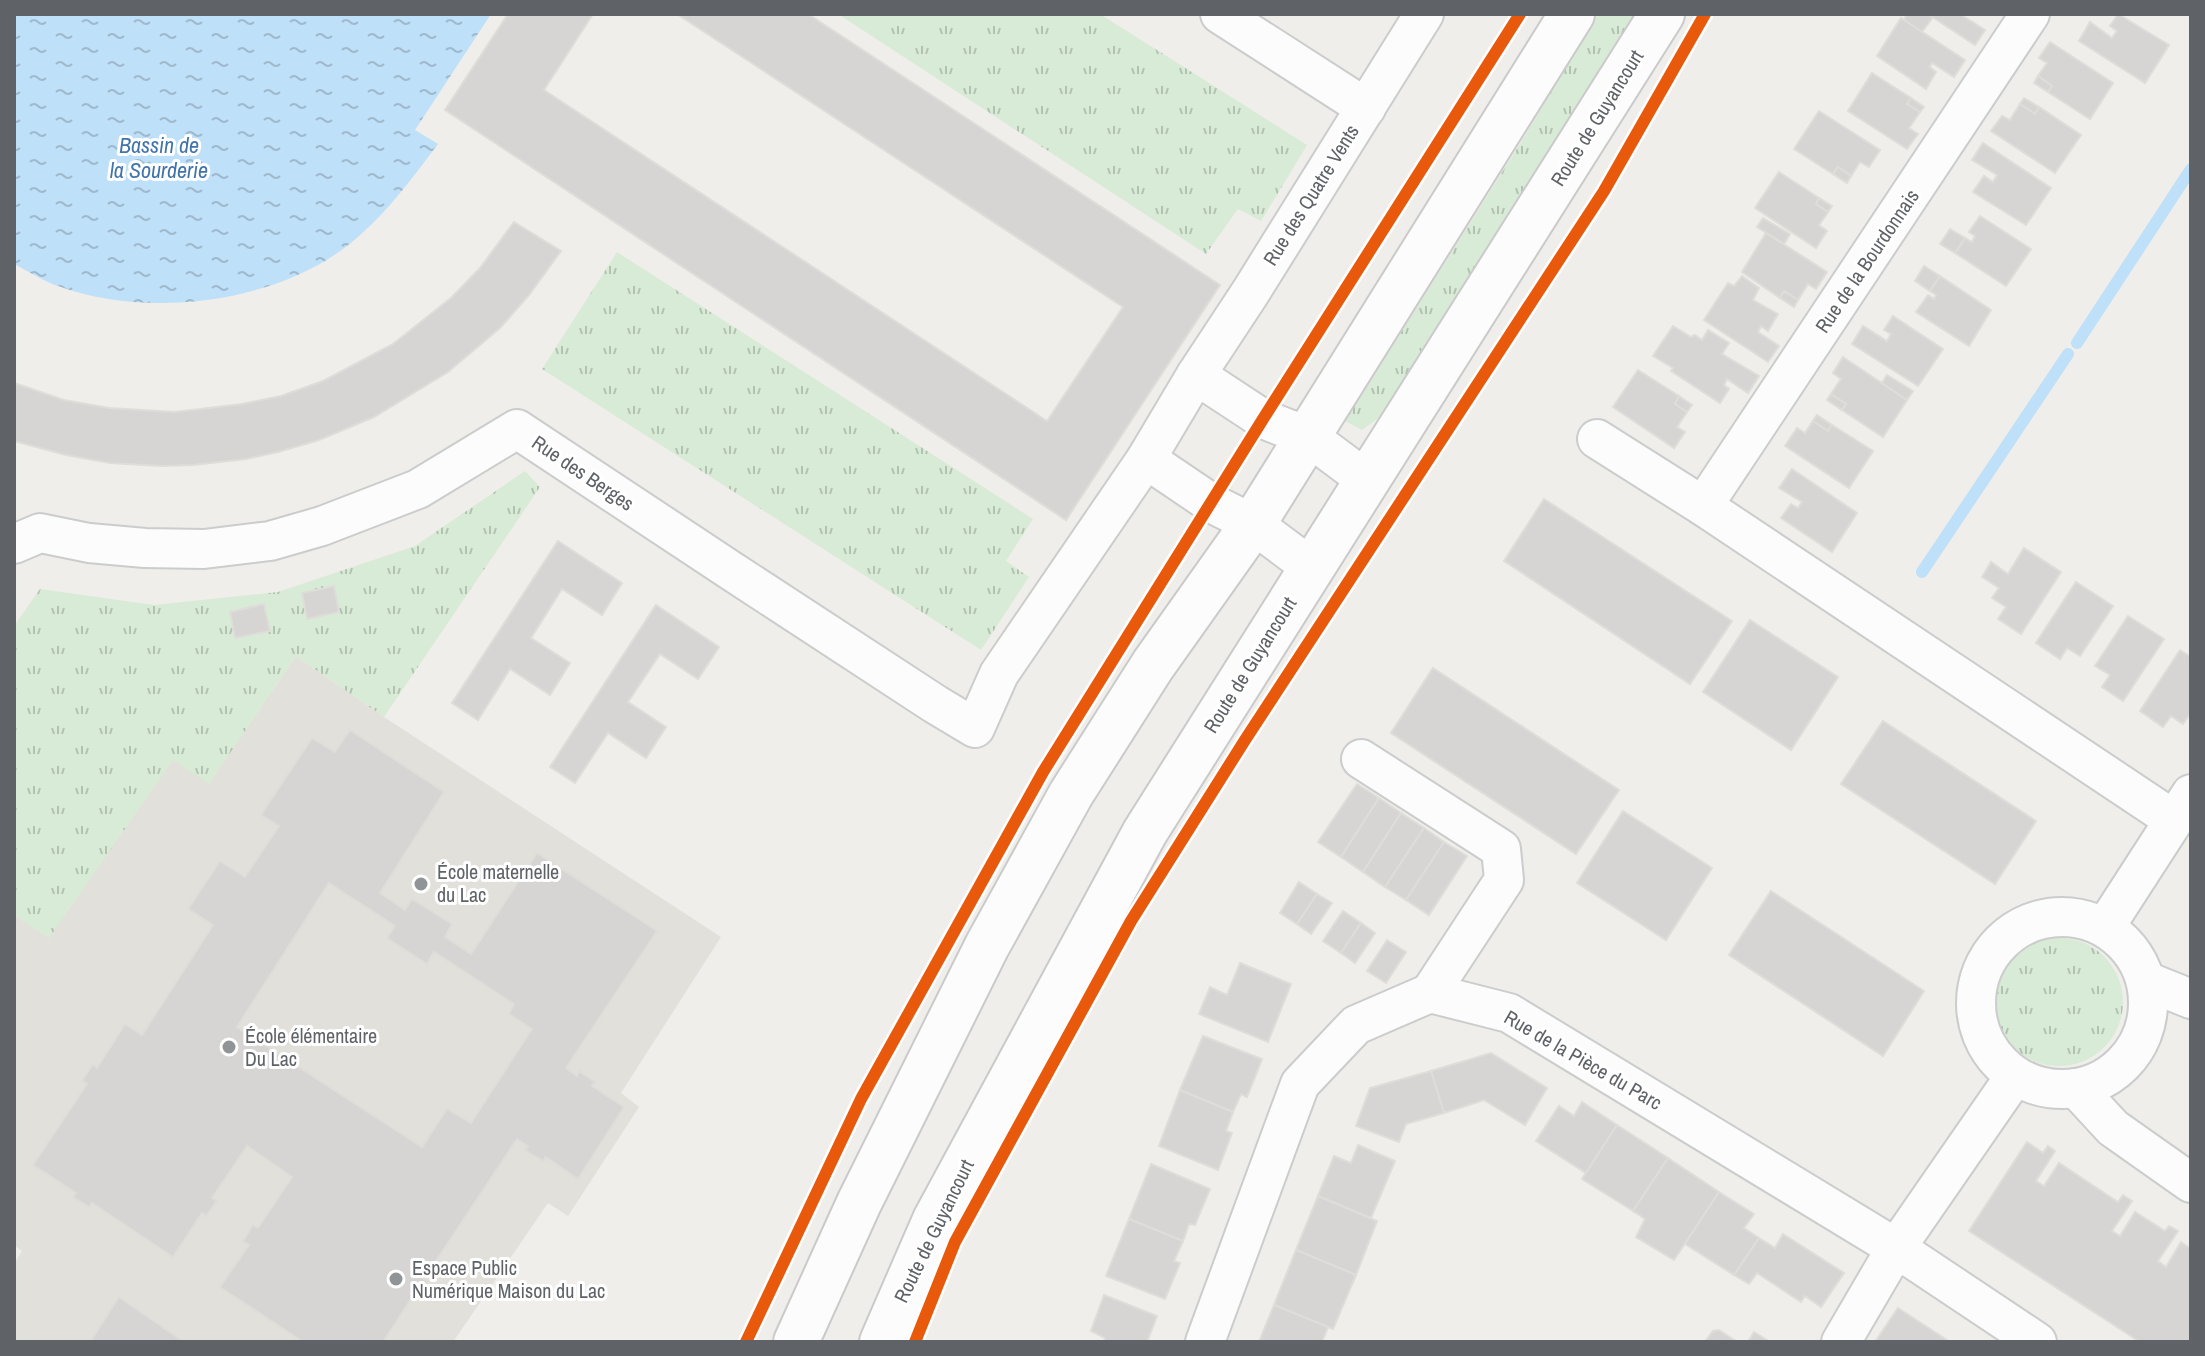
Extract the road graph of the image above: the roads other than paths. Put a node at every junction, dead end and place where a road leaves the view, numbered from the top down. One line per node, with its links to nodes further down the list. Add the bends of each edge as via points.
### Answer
1 (1220, 14): 6 (street)
2 (1424, 14): 6 (street, Rue des Quatre Vents)
3 (1572, 14): 8 (main road)
4 (1662, 14): 11 (main road, Route de Guyancourt)
5 (2030, 14): 12 (street, Rue de la Bourdonnais)
6 (1366, 108): 7 (street, Rue des Quatre Vents)
7 (1196, 375): 8 (street, via 1263,419); 10 (street, Rue des Quatre Vents)
8 (1309, 437): 11 (street); 13 (main road)
9 (1597, 439): 12 (street)
10 (1146, 459): 13 (street); 16 (street, Rue des Quatre Vents, via 999,674)
11 (1368, 481): 15 (main road, Route de Guyancourt)
12 (1703, 506): 18 (street)
13 (1253, 524): 15 (street); 27 (main road, via 1153,665 1071,794 987,946)
14 (14, 544): 16 (street, Rue des Berges, via 40,533 145,548 204,549 270,541 418,489 517,429)
15 (1312, 568): 28 (main road, Route de Guyancourt, via 1145,832 935,1220)
16 (975, 728)
17 (1361, 759): 21 (street, via 1501,849 1504,880)
18 (2182, 807): 19 (street)
19 (2105, 927): 20 (street, via 2137,960); 23 (street, via 2054,916 2006,936 1988,956 1975,1006 1980,1033 1994,1057)
20 (2146, 981): 22 (street); 24 (street, via 2148,1010 2141,1037 2126,1061 2104,1079)
21 (1430, 993): 26 (street, Rue de la Pièce du Parc, via 1509,1013); 29 (street, via 1356,1025 1300,1084)
22 (2191, 999)
23 (2015, 1076): 24 (street, via 2034,1085); 26 (street)
24 (2076, 1088): 25 (street, via 2113,1128)
25 (2191, 1183)
26 (1896, 1248): 30 (street); 31 (street, Rue de la Pièce du Parc)
27 (796, 1342)
28 (882, 1342)
29 (1205, 1342)
30 (1841, 1342)
31 (2037, 1342)

